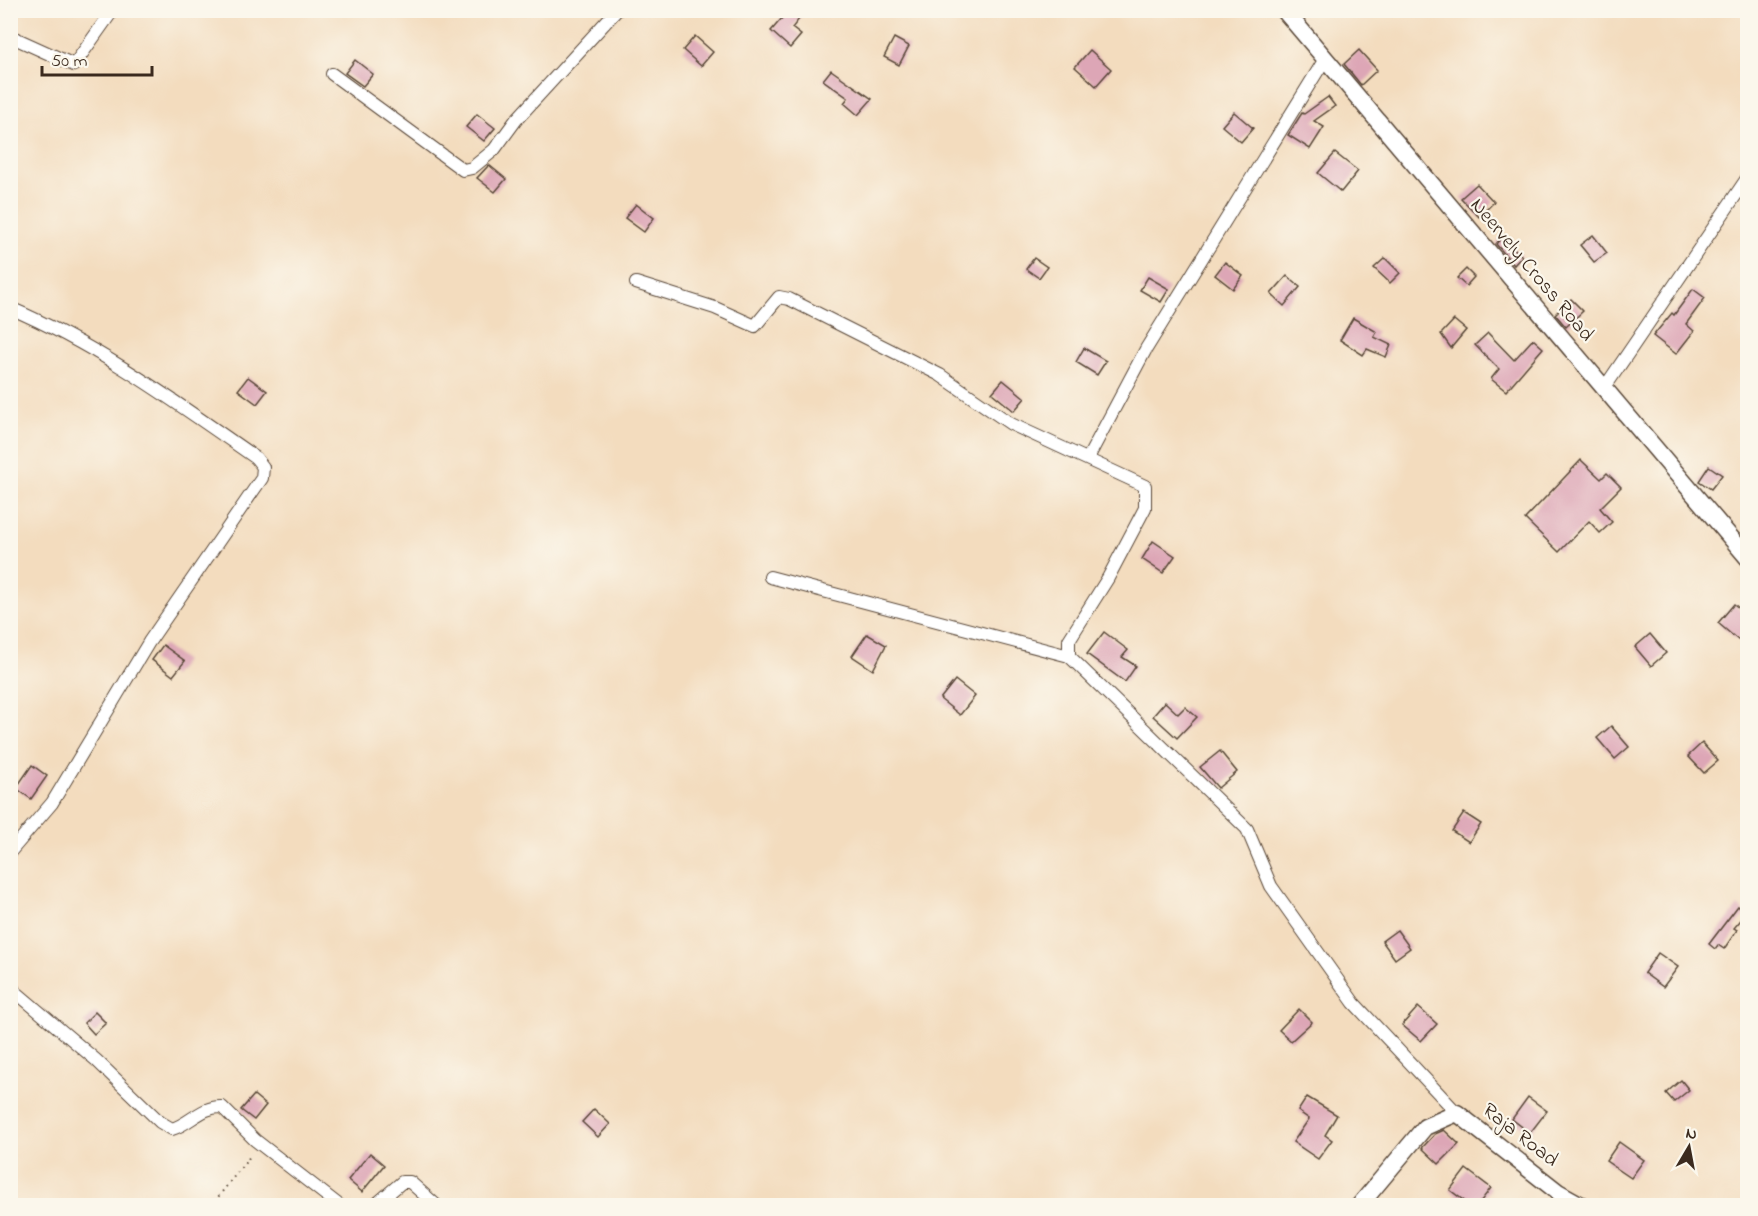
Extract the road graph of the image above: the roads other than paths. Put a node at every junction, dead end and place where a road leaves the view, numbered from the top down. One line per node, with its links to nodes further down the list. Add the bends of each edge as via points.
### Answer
1 (113, 10): 4 (street, via 74,65)
2 (617, 10): 6 (street, via 516,120 494,150 472,168 463,170)
3 (1284, 10): 5 (street, Neervely Cross Road)
4 (10, 36)
5 (1325, 59): 10 (street, Neervely Cross Road); 11 (street, via 1146,349)
6 (332, 74)
7 (1748, 177): 10 (street)
8 (636, 283): 11 (street, via 715,308 755,326 779,297 789,299 940,375 1011,424)
9 (10, 308): 15 (street, via 85,344 256,458 263,467 262,478 149,642 52,803)
10 (1605, 387): 12 (street, Neervely Cross Road)
11 (1088, 458): 14 (street, via 1145,486 1145,508 1069,640)
12 (1748, 558)
13 (770, 577): 14 (street)
14 (1069, 656): 17 (street, via 1246,829 1271,886 1354,1003)
15 (10, 852)
16 (10, 987): 18 (street, via 96,1060 160,1122 171,1129 183,1126 206,1109 222,1107 261,1144)
17 (1457, 1113): 21 (street, Raja Road, via 1425,1126); 22 (street, Raja Road, via 1558,1192)
18 (340, 1206)
19 (374, 1206): 20 (street, via 402,1182 410,1182)
20 (437, 1206)
21 (1359, 1206)
22 (1583, 1206)

